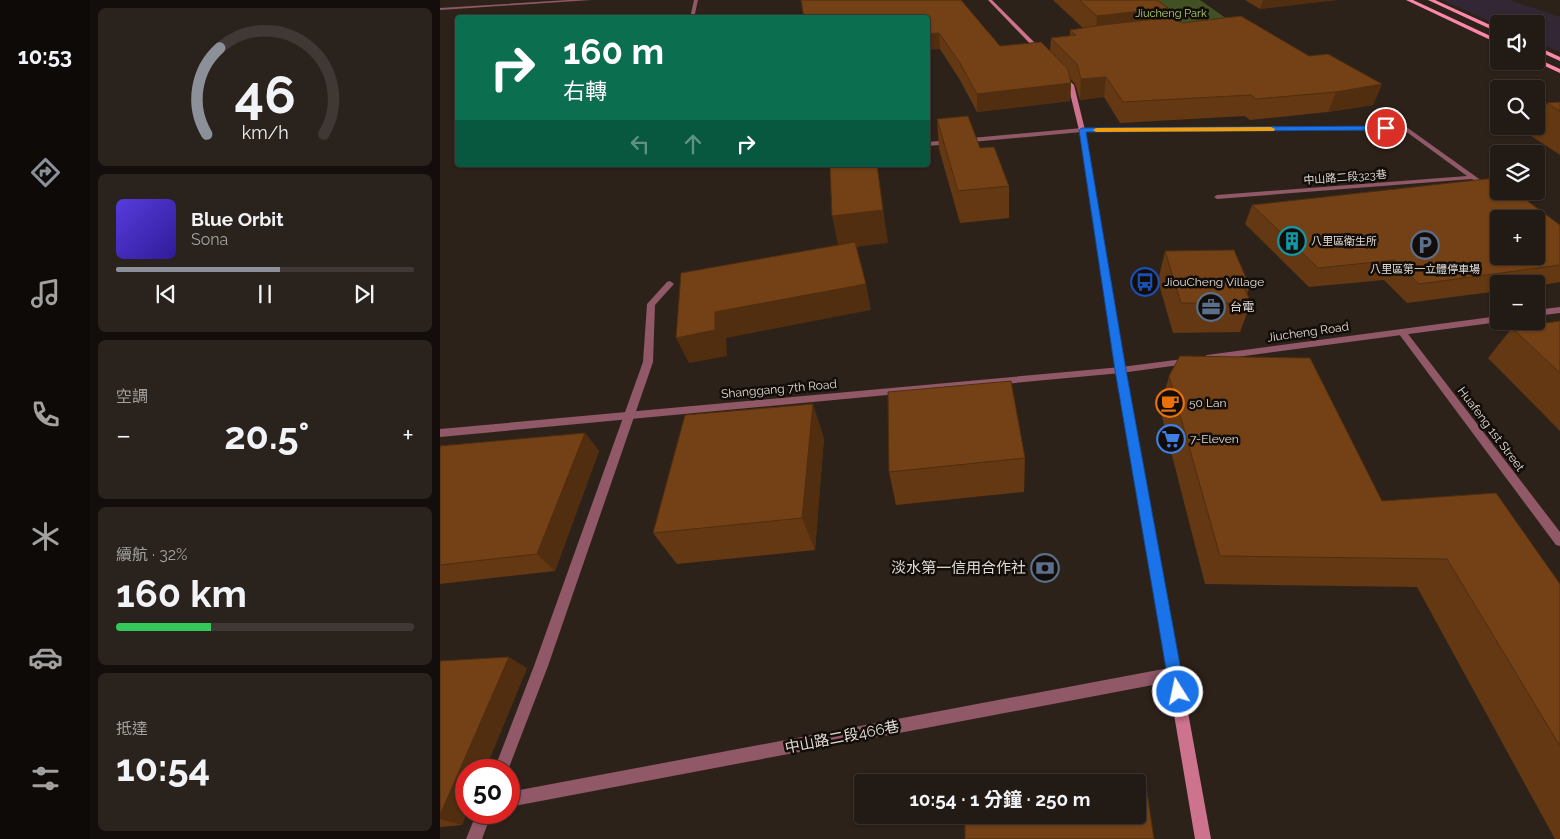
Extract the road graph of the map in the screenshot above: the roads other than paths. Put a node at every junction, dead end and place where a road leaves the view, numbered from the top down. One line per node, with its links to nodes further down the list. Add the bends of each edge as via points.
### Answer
1 (589, 0): 6 (street)
2 (696, 0): 7 (street)
3 (990, 0): 14 (main road, via 1041,47 1071,85)
4 (1409, 0): 9 (main road)
5 (1431, 0): 8 (main road)
6 (440, 9)
7 (693, 15)
8 (1490, 27)
9 (1490, 38)
10 (1545, 52): 11 (main road)
11 (1560, 59)
12 (1545, 64): 13 (main road)
13 (1560, 71)
14 (1082, 130): 15 (street); 16 (street, via 1405,128); 24 (main road)
15 (930, 144)
16 (1474, 177): 17 (street); 18 (street, 中山路二段323巷)
17 (1490, 189)
18 (1217, 197)
19 (670, 284): 25 (street, via 651,304 648,362)
20 (1560, 310): 21 (street)
21 (1545, 312)
22 (1490, 320): 23 (street, Jiucheng Road)
23 (1402, 332): 24 (street, Jiucheng Road); 27 (street, Huafeng 1st Street)
24 (1121, 370): 25 (street, Shanggang 7th Road); 28 (main road)
25 (628, 415): 26 (street, Shanggang 7th Road); 29 (street)
26 (440, 433)
27 (1560, 541)
28 (1174, 674): 30 (street, 中山路二段466巷); 33 (main road)
29 (505, 759)
30 (520, 798)
31 (480, 824): 32 (street)
32 (474, 839)
33 (1203, 839)

